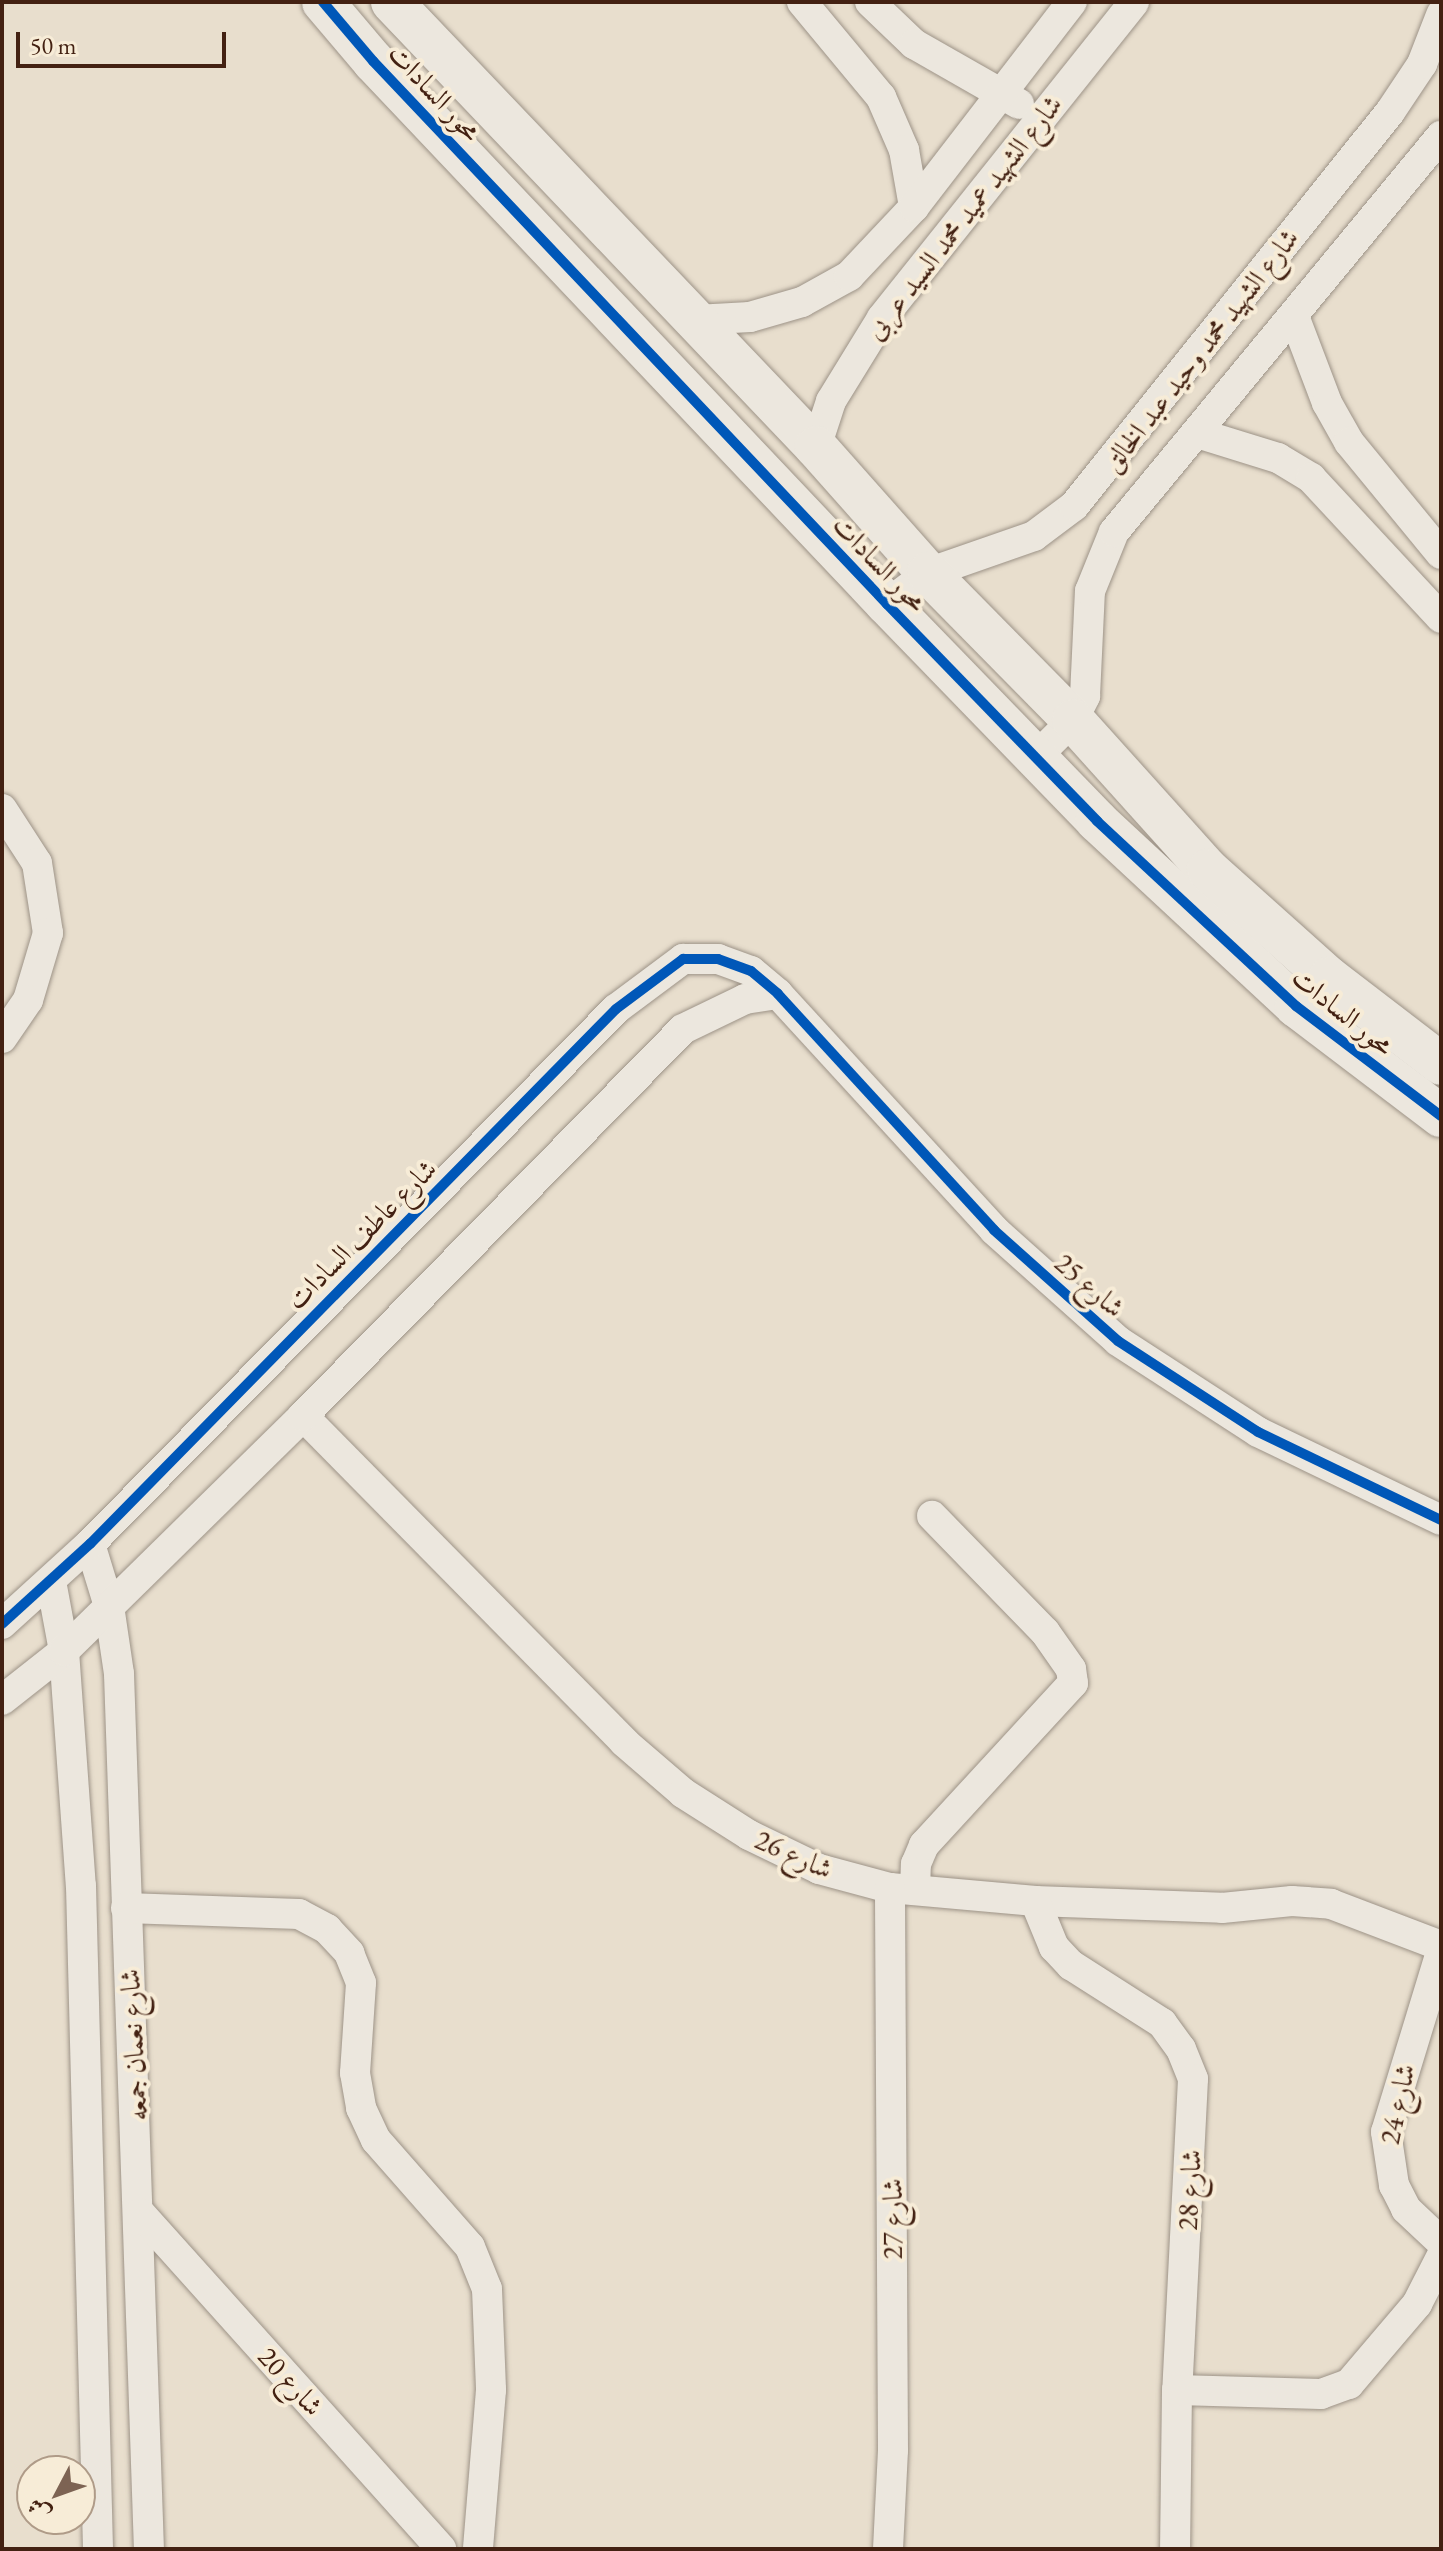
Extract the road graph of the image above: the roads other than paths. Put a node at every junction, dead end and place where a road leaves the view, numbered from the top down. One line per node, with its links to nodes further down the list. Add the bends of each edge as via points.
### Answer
1 (323, 2): 18 (street, محور السادات, via 384,73)
2 (392, 2): 13 (street, محور السادات)
3 (802, 2): 11 (street, via 881,97 904,150)
4 (870, 2): 8 (street, via 914,44 957,72)
5 (1072, 2): 8 (street, شارع الشهيد عميد محمد السيد عربى)
6 (1134, 2): 9 (street, شارع الشهيد عميد محمد السيد عربى)
7 (1441, 15): 17 (street, شارع الشهيد محمد وحيد عبد الخالق, via 1422,64 1390,112 1074,506 1034,536)
8 (1004, 92): 9 (street); 11 (street, شارع الشهيد عميد محمد السيد عربى)
9 (1039, 121): 15 (street, شارع الشهيد عميد محمد السيد عربى, via 854,357)
10 (1441, 136): 12 (street, شارع الشهيد محمد وحيد عبد الخالق)
11 (914, 207): 13 (street, شارع الشهيد عميد محمد السيد عربى, via 849,276 802,302 750,317)
12 (1294, 316): 14 (street, شارع الشهيد محمد وحيد عبد الخالق); 16 (street, via 1327,403 1349,442)
13 (696, 320): 15 (street, محور السادات)
14 (1197, 433): 19 (street, via 1278,458 1311,478); 20 (street, شارع الشهيد محمد وحيد عبد الخالق, via 1127,515 1104,551 1087,612 1089,682)
15 (816, 447): 17 (street, محور السادات)
16 (1441, 554)
17 (928, 573): 18 (street, شارع الشهيد محمد وحيد عبد الخالق); 20 (street, محور السادات)
18 (887, 604): 21 (street, محور السادات)
19 (1441, 618)
20 (1073, 720): 21 (street, شارع الشهيد محمد وحيد عبد الخالق); 25 (street, محور السادات, via 1208,870 1329,978)
21 (1035, 758): 26 (street, محور السادات, via 1296,1006)
22 (2, 809): 24 (street, via 37,863 48,933 28,1000)
23 (778, 994): 27 (street, via 745,999 683,1029); 29 (street, شارع 25, via 994,1230 1118,1341 1258,1432); 30 (street, شارع عاطف السادات, via 751,971 718,959 683,959 654,977 616,1009)
24 (2, 1038)
25 (1441, 1064)
26 (1441, 1116)
27 (303, 1416): 32 (street); 36 (street, شارع 26, via 624,1742 683,1793 749,1835 819,1869)
28 (932, 1516): 36 (street, شارع 27, via 1045,1632 1071,1669 1073,1683 924,1845)
29 (1441, 1520)
30 (90, 1544): 31 (street, شارع عاطف السادات); 32 (street, شارع نعمان جمعه)
31 (51, 1581): 33 (street, شارع عاطف السادات); 34 (street, شارع نعمان جمعه)
32 (109, 1606): 34 (street); 38 (street, شارع نعمان جمعه, via 119,1674)
33 (2, 1624)
34 (64, 1651): 35 (street); 44 (street, شارع نعمان جمعه, via 81,1886)
35 (2, 1700)
36 (902, 1889): 37 (street, شارع 26); 48 (street, شارع 27)
37 (1035, 1901): 39 (street, شارع 26, via 1222,1908 1292,1901 1331,1904); 43 (street, شارع 28, via 1054,1947 1071,1965 1162,2023 1181,2049 1193,2079)
38 (126, 1908): 40 (street, شارع نعمان جمعه); 47 (street, via 299,1914 327,1929 349,1953 361,1983 355,2073 361,2108 376,2140 470,2247 487,2289 491,2390)
39 (1441, 1949): 41 (street, شارع 24, via 1386,2132 1394,2185 1406,2209)
40 (140, 2213): 45 (street, شارع نعمان جمعه); 46 (street, شارع 20)
41 (1441, 2242)
42 (1441, 2257): 43 (street, via 1417,2304 1349,2384 1321,2394)
43 (1177, 2390): 49 (street, شارع 28)
44 (98, 2549)
45 (149, 2549)
46 (441, 2549)
47 (478, 2549)
48 (888, 2549)
49 (1175, 2549)

